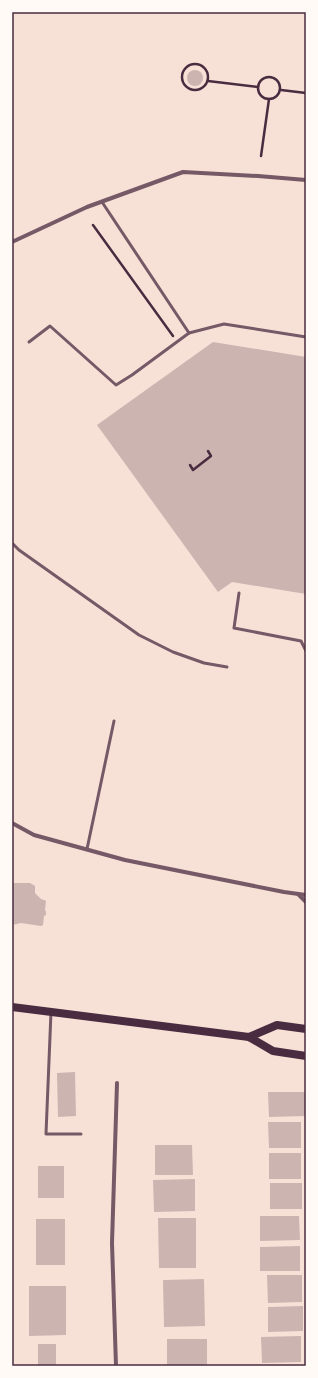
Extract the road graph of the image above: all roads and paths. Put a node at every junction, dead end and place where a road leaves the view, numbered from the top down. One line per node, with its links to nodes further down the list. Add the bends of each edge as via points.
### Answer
1 (208, 81): 1 (path, via 201,89 186,88 181,79 184,68 193,63 203,66); 2 (path)
2 (258, 87): 3 (path, via 264,78 271,77 279,83); 5 (path, via 262,97)
3 (280, 90): 4 (path); 5 (path, via 275,98)
4 (306, 93)
5 (269, 99): 6 (path)
6 (261, 156)
7 (306, 180): 8 (street, via 182,172)
8 (102, 202): 10 (street); 11 (lane)
9 (93, 225): 13 (path)
10 (12, 242)
11 (189, 333): 12 (lane, via 224,324); 14 (lane, via 116,385 50,326)
12 (306, 336)
13 (174, 337)
14 (29, 342)
15 (208, 451): 16 (path, via 211,456 193,470)
16 (190, 465)
17 (12, 543): 20 (lane, via 139,636 204,663)
18 (239, 593): 19 (lane, via 234,628 300,641)
19 (306, 651)
20 (227, 667)
21 (114, 721): 23 (lane)
22 (12, 823): 23 (street, via 34,835)
23 (87, 849): 24 (street, via 148,866)
24 (298, 894): 25 (street); 26 (street)
25 (306, 895)
26 (306, 902)
27 (12, 1008): 28 (main road)
28 (51, 1012): 30 (main road); 33 (lane, via 46,1134)
29 (306, 1029): 30 (main road, via 277,1025)
30 (248, 1037): 31 (main road, via 273,1051)
31 (306, 1056)
32 (117, 1083): 34 (street, via 112,1243)
33 (81, 1134)
34 (116, 1366)

